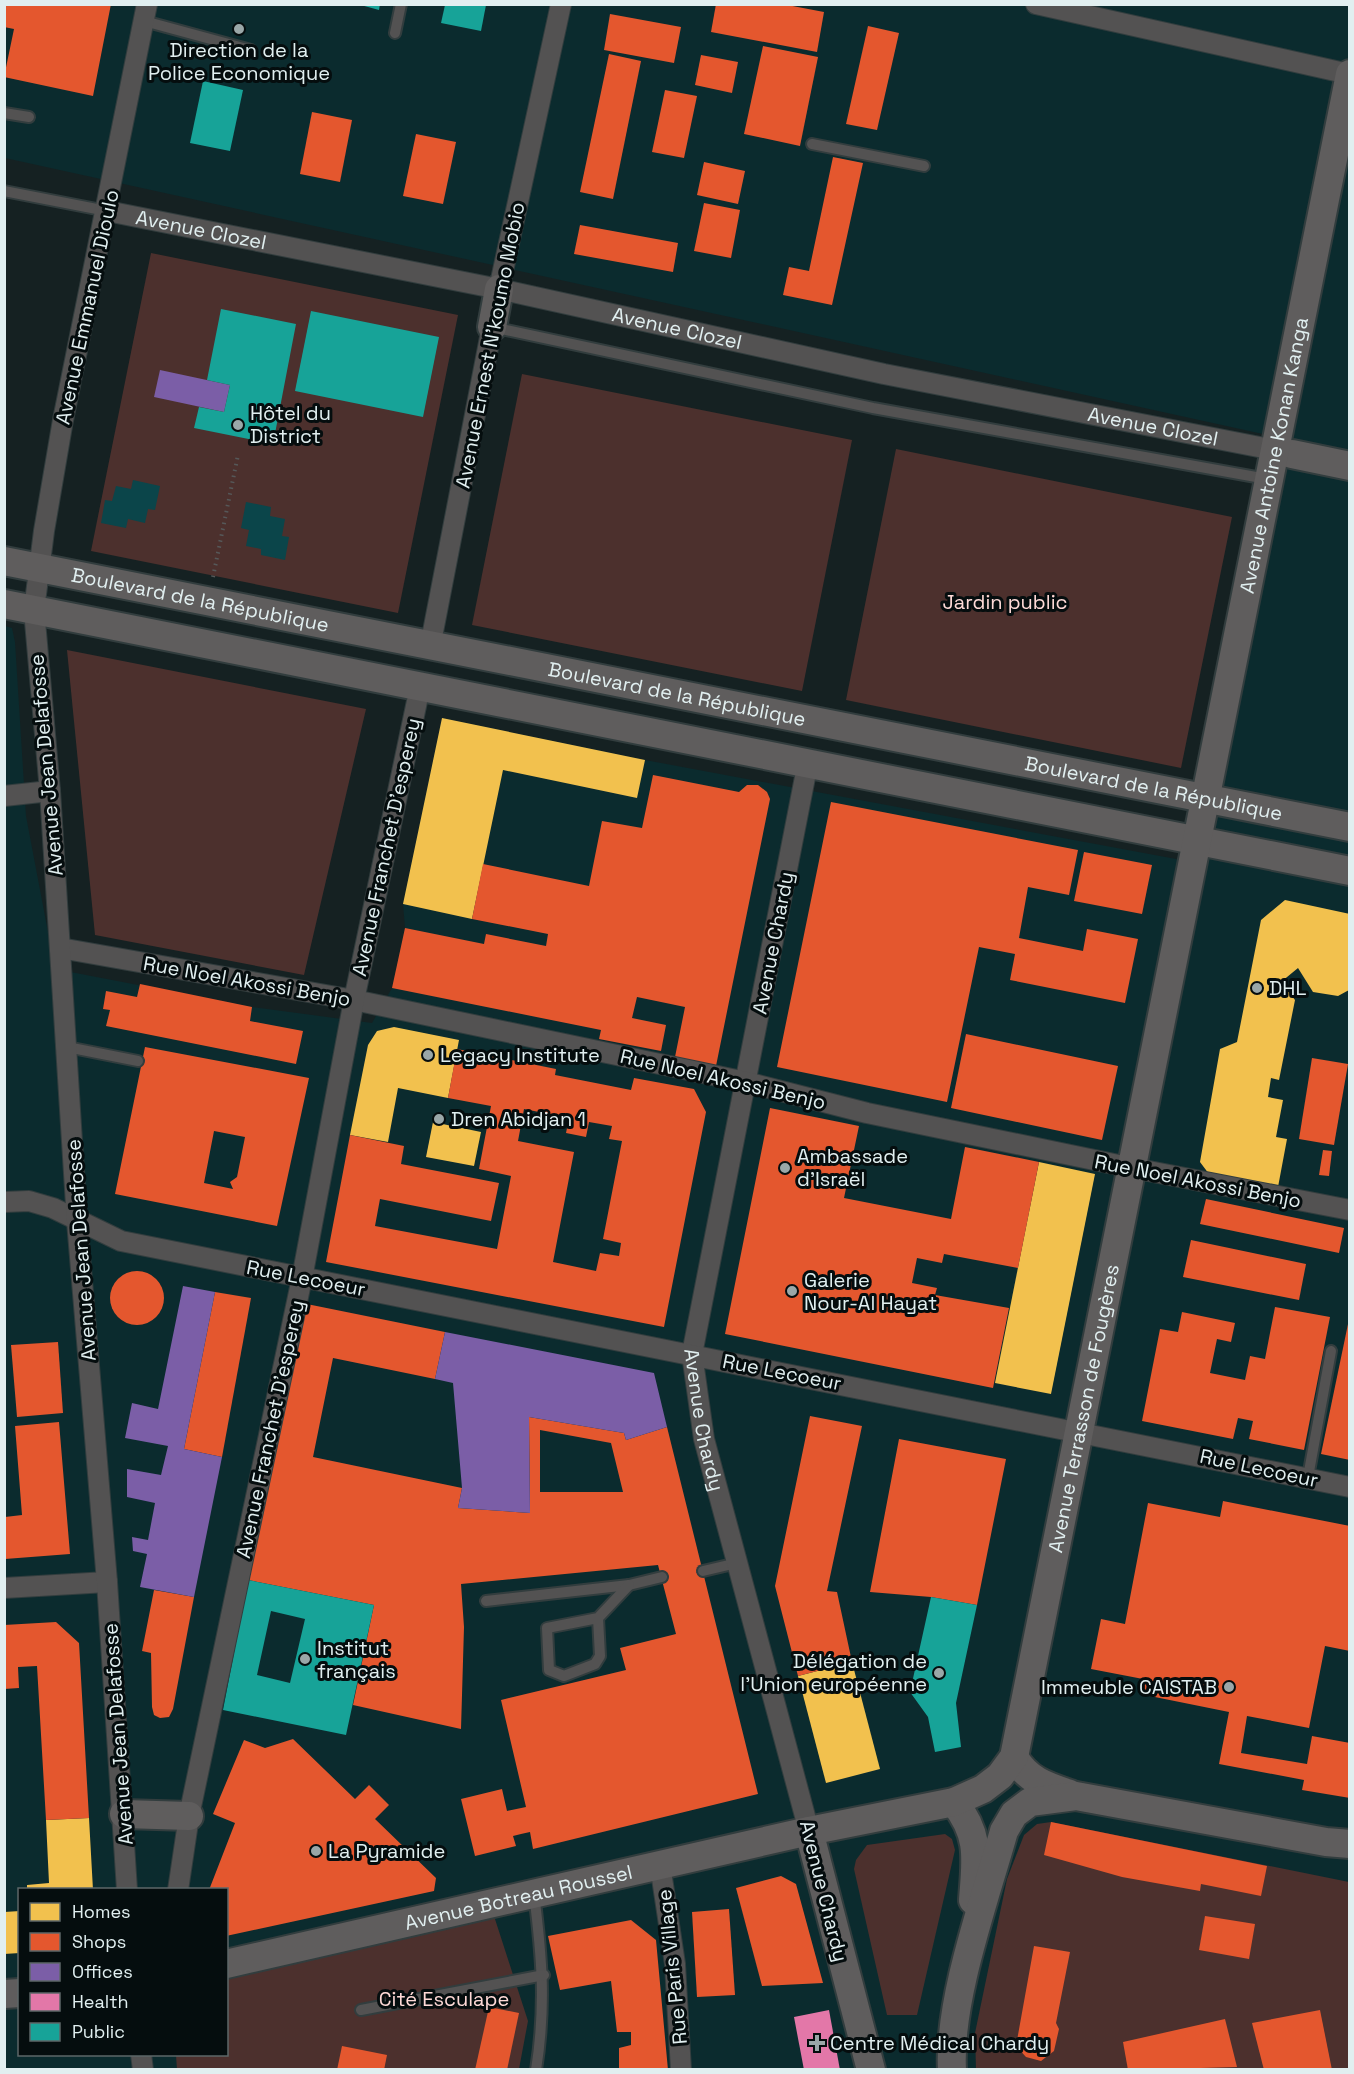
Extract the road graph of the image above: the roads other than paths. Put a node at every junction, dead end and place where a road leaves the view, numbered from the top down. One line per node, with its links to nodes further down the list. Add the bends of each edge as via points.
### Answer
1 (401, 4): 5 (lane)
2 (561, 4): 14 (street, Avenue Ernest N'koumo Mobio)
3 (1036, 4): 7 (street)
4 (145, 13): 6 (lane); 13 (street, Avenue Emmanuel Dioulo)
5 (395, 33)
6 (251, 50)
7 (1349, 73): 16 (street, Avenue Antoine Konan Kanga)
8 (4, 112): 9 (lane)
9 (29, 117)
10 (812, 144): 11 (lane)
11 (924, 166)
12 (4, 191): 13 (lane, Avenue Clozel)
13 (107, 211): 14 (street, Avenue Clozel); 19 (street, Avenue Emmanuel Dioulo, via 63,420)
14 (500, 289): 15 (street, Avenue Ernest N'koumo Mobio); 16 (street, Avenue Clozel)
15 (492, 327): 16 (lane, via 873,408); 22 (street, Avenue Ernest N'koumo Mobio)
16 (1278, 460): 17 (street, Avenue Clozel); 27 (street, Avenue Antoine Konan Kanga)
17 (1350, 466)
18 (4, 561): 19 (street, Boulevard de la République)
19 (39, 569): 21 (street, Avenue Emmanuel Dioulo); 22 (street, Boulevard de la République)
20 (4, 604): 21 (street, Boulevard de la République)
21 (34, 610): 23 (street, Boulevard de la République); 25 (street, Avenue Jean Delafosse)
22 (430, 647): 23 (street, Avenue Ernest N'koumo Mobio); 27 (street, Boulevard de la République)
23 (420, 687): 24 (street, Boulevard de la République); 32 (street, Avenue Franchet D'esperey)
24 (808, 762): 29 (street, Boulevard de la République); 35 (street, Avenue Chardy)
25 (50, 791): 26 (street); 31 (street, Avenue Jean Delafosse)
26 (4, 796)
27 (1205, 799): 28 (street, Boulevard de la République); 29 (street, Avenue Antoine Konan Kanga)
28 (1350, 827)
29 (1198, 841): 30 (street, Boulevard de la République); 36 (street, Avenue Terrasson de Fougères)
30 (1350, 871)
31 (60, 948): 32 (street, Rue Noel Akossi Benjo); 33 (street, Avenue Jean Delafosse)
32 (354, 1000): 35 (street, Rue Noel Akossi Benjo); 40 (street, Avenue Franchet D'esperey)
33 (67, 1047): 34 (lane); 39 (street, Avenue Jean Delafosse)
34 (138, 1061)
35 (746, 1082): 36 (street, Rue Noel Akossi Benjo, via 867,1113); 42 (street, Avenue Chardy)
36 (1133, 1168): 38 (street, Rue Noel Akossi Benjo); 43 (street, Avenue Terrasson de Fougères)
37 (4, 1202): 39 (street, Rue Lecoeur, via 29,1201)
38 (1350, 1210)
39 (77, 1221): 40 (street, Rue Lecoeur, via 121,1241); 49 (street, Avenue Jean Delafosse)
40 (302, 1278): 42 (street, Rue Lecoeur); 58 (street, Avenue Franchet D'esperey)
41 (1331, 1352): 44 (lane)
42 (692, 1354): 43 (street, Rue Lecoeur); 46 (street, Avenue Chardy, via 704,1439)
43 (1078, 1431): 44 (street, Rue Lecoeur); 54 (street, Avenue Terrasson de Fougères)
44 (1308, 1477): 45 (street, Rue Lecoeur)
45 (1350, 1486)
46 (737, 1563): 47 (lane); 59 (street, Avenue Chardy)
47 (703, 1571)
48 (662, 1577): 50 (lane)
49 (107, 1582): 51 (street); 57 (street, Avenue Jean Delafosse)
50 (629, 1585): 52 (lane); 53 (lane)
51 (4, 1588)
52 (486, 1601)
53 (598, 1618): 53 (lane, via 547,1628 549,1670 564,1676 595,1664 600,1656)
54 (1014, 1757): 55 (street, via 1032,1779); 56 (street, Avenue Terrasson de Fougères, via 1000,1776 983,1789)
55 (1076, 1796): 60 (street); 65 (street, via 1030,1802 1014,1814 1004,1831)
56 (954, 1802): 59 (street, Avenue Terrasson de Fougères); 65 (street, via 973,1831)
57 (123, 1814): 58 (street); 62 (street, Avenue Jean Delafosse)
58 (189, 1816): 63 (street, Avenue Franchet D'esperey)
59 (809, 1831): 61 (street, Avenue Botreau Roussel); 71 (street, Avenue Chardy)
60 (1350, 1844)
61 (660, 1865): 64 (street, Avenue Botreau Roussel); 70 (street, Rue Paris Village, via 675,1964)
62 (128, 1888)
63 (178, 1888)
64 (534, 1894): 66 (street, Avenue Botreau Roussel); 67 (lane)
65 (970, 1953): 72 (street, via 954,2025)
66 (228, 1964)
67 (544, 1975): 68 (lane); 69 (lane, via 542,2036)
68 (361, 2010)
69 (536, 2070)
70 (681, 2070)
71 (870, 2070)
72 (952, 2070)

